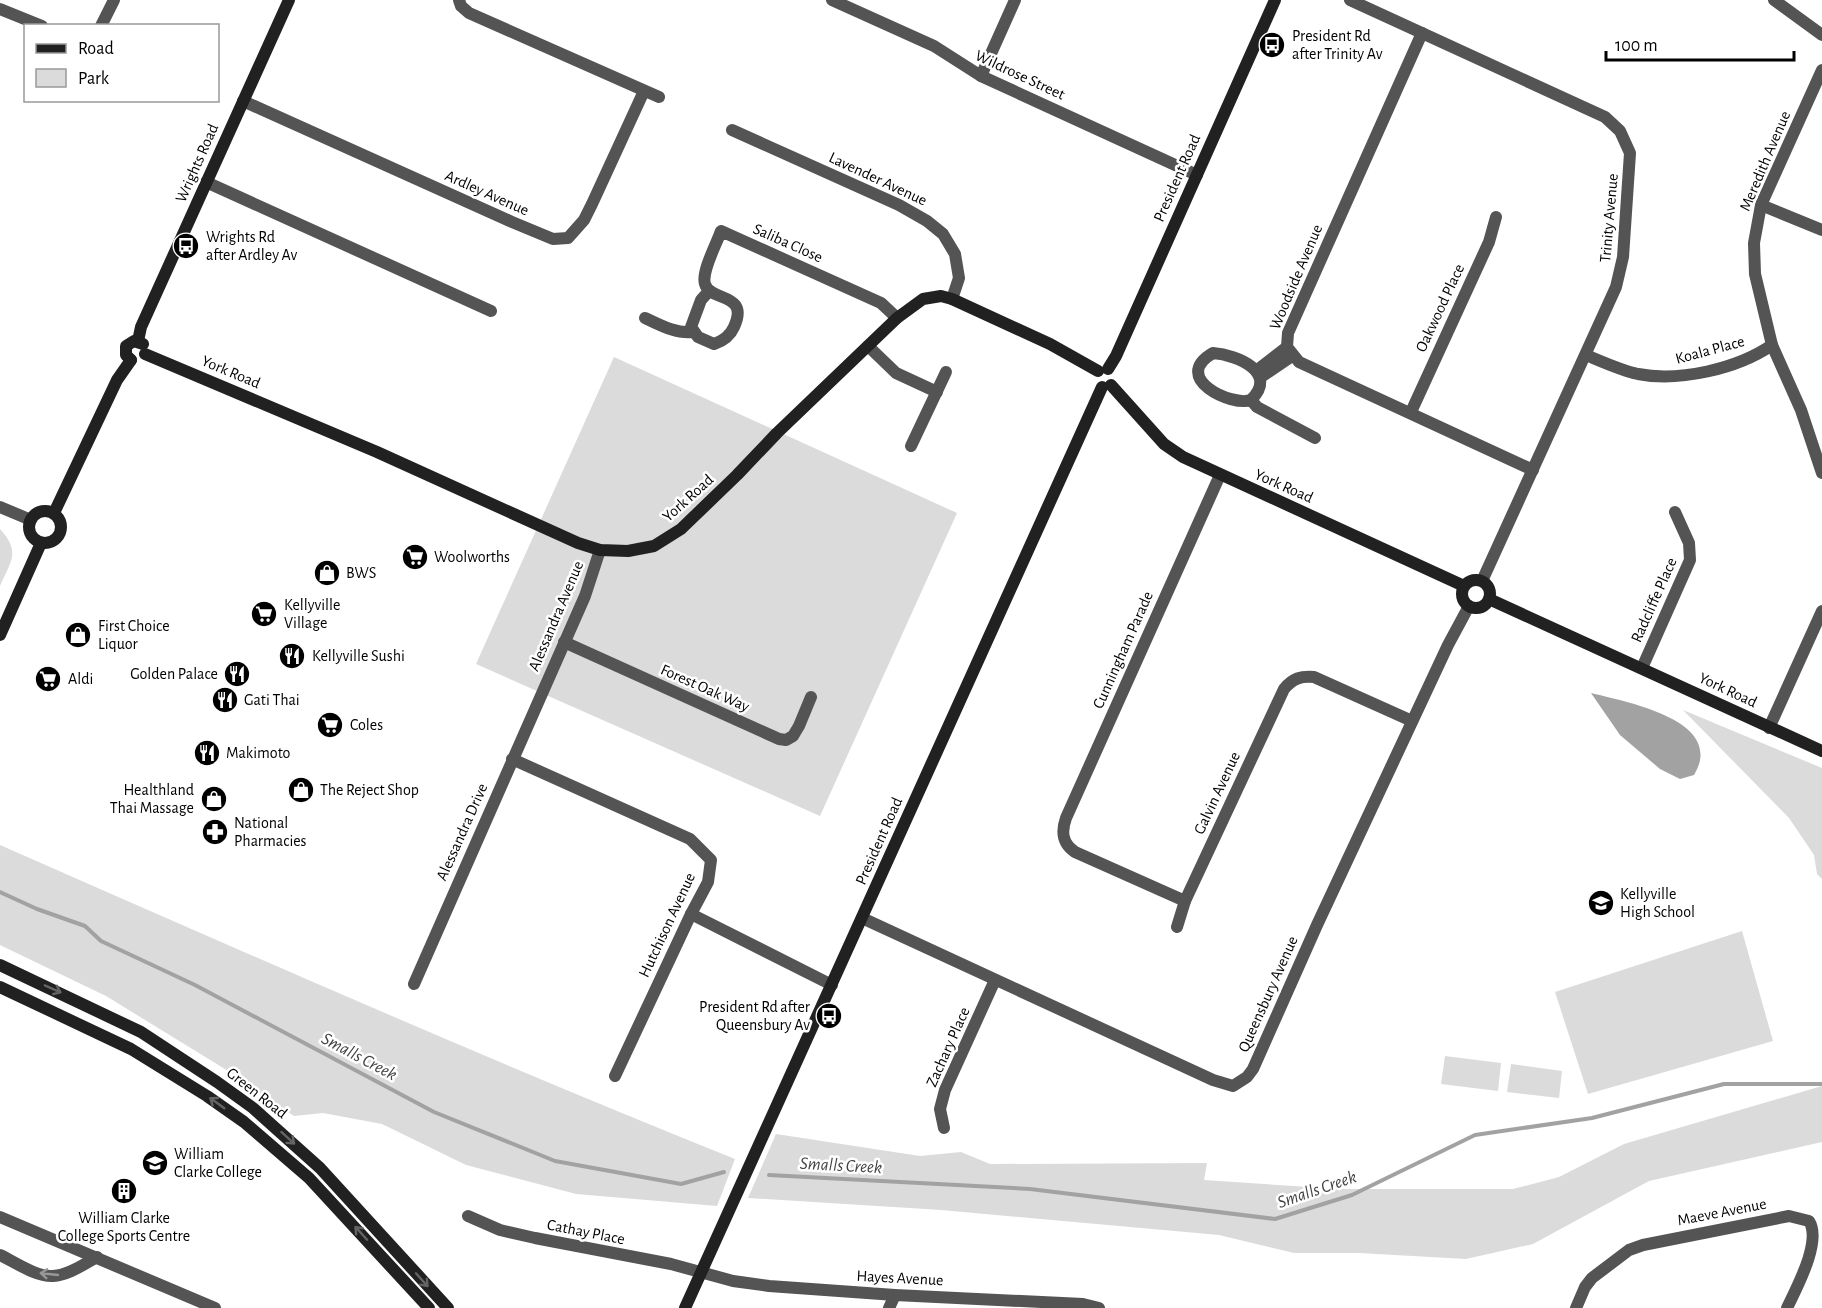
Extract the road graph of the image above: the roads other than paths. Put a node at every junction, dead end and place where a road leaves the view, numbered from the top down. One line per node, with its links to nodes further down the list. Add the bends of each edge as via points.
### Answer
1 (114, 0): 11 (street)
2 (289, 0): 18 (street, Wrights Road)
3 (459, 0): 16 (street, via 469,13)
4 (832, 0): 15 (street, Wildrose Street, via 934,46)
5 (1015, 0): 15 (street)
6 (1275, 0): 20 (street, President Road)
7 (1350, 0): 12 (street, Trinity Avenue)
8 (1774, 0): 13 (street)
9 (0, 9): 10 (street)
10 (37, 24)
11 (102, 24)
12 (1422, 33): 34 (street, Woodside Avenue, via 1288,333); 36 (street, Trinity Avenue, via 1605,117 1626,141 1631,163 1621,272)
13 (1822, 35)
14 (1822, 70): 22 (street, Meredith Avenue)
15 (981, 76): 20 (street, Wildrose Street)
16 (644, 91): 17 (street); 18 (street, Ardley Avenue, via 584,220 568,238 553,239)
17 (659, 97)
18 (243, 101): 21 (street, Wrights Road)
19 (732, 130): 26 (street, Lavender Avenue, via 927,221 943,234 956,254 959,278)
20 (1197, 175): 38 (street, President Road)
21 (206, 182): 27 (street); 31 (street, Wrights Road)
22 (1761, 205): 24 (street); 32 (street, Meredith Avenue, via 1754,267)
23 (1496, 217): 44 (street, Oakwood Place, via 1489,242)
24 (1822, 230)
25 (709, 291): 29 (street, Saliba Close, via 704,274 722,231 881,303); 30 (street, via 691,323); 30 (street, via 734,304 737,320 731,333 714,345)
26 (952, 299): 29 (street, York Road, via 923,299); 38 (street, York Road)
27 (491, 310)
28 (645, 318): 30 (street, via 684,333)
29 (897, 318): 33 (street, York Road)
30 (693, 332)
31 (138, 341): 35 (street); 37 (street, via 125,349)
32 (1772, 345): 36 (street, Koala Place, via 1732,364 1675,377 1621,370); 48 (street, Meredith Avenue, via 1802,410)
33 (868, 346): 42 (street, via 896,373); 55 (street, York Road, via 681,529 654,546 628,551)
34 (1290, 351): 40 (street); 44 (street, via 1299,362)
35 (145, 354): 37 (street, via 141,359); 55 (street, York Road)
36 (1586, 355): 47 (street, Trinity Avenue)
37 (131, 360): 52 (street, via 117,380)
38 (1103, 370): 41 (street, via 1095,376 1096,382)
39 (946, 372): 42 (street)
40 (1259, 374): 43 (street, via 1259,391); 43 (street, via 1223,354 1213,353 1206,357 1198,372 1206,387 1238,402)
41 (1107, 386): 49 (street, York Road, via 1164,444); 72 (street, President Road)
42 (937, 392): 46 (street)
43 (1251, 400): 45 (street)
44 (1411, 412): 47 (street)
45 (1315, 438)
46 (911, 446)
47 (1533, 470): 56 (street, Trinity Avenue)
48 (1822, 471)
49 (1220, 475): 57 (street, York Road); 70 (street, Cunningham Parade, via 1066,818 1059,842)
50 (0, 507): 53 (street)
51 (1675, 512): 63 (street, Radcliffe Place, via 1689,543 1690,560)
52 (54, 513): 53 (street, via 41,512); 54 (street, via 61,523 61,532 53,541)
53 (31, 520): 54 (street, via 30,532)
54 (41, 543): 61 (street)
55 (600, 550): 62 (street, Alessandra Avenue)
56 (1482, 581): 57 (street, via 1474,580); 58 (street, via 1490,590)
57 (1464, 586): 59 (street, via 1463,599)
58 (1489, 599): 59 (street, via 1483,606); 63 (street, York Road)
59 (1469, 606): 66 (street, Queensbury Avenue)
60 (1822, 611): 67 (street)
61 (0, 634)
62 (564, 642): 64 (street, Alessandra Avenue); 65 (street, Forest Oak Way, via 779,739 786,740 796,732)
63 (1642, 668): 67 (street, York Road)
64 (541, 693): 69 (street, Alessandra Drive)
65 (811, 697)
66 (1412, 721): 70 (street, Galvin Avenue, via 1314,677 1294,672); 75 (street, Queensbury Avenue, via 1262,1051 1241,1083 1233,1086 1213,1080)
67 (1769, 728): 68 (street, York Road)
68 (1822, 752)
69 (512, 759): 71 (street, Hutchison Avenue, via 690,839 711,860 708,882); 76 (street, Alessandra Drive)
70 (1185, 901): 73 (street, Galvin Avenue)
71 (691, 914): 77 (street); 79 (street, Hutchison Avenue)
72 (862, 918): 75 (street, Queensbury Avenue); 77 (street, President Road)
73 (1177, 927)
74 (0, 965): 90 (street, Green Road, one-way to 90, via 141,1032 253,1108 320,1168)
75 (995, 980): 80 (street, Zachary Place, via 945,1090 940,1108)
76 (414, 984)
77 (832, 985): 85 (street, President Road)
78 (0, 987): 89 (street, Green Road, one-way to 78, via 309,1178 243,1122 131,1049)
79 (615, 1076)
80 (944, 1128)
81 (468, 1216): 85 (street, Cathay Place, via 500,1230)
82 (0, 1217): 84 (street)
83 (0, 1255): 84 (street, one-way to 83, via 52,1276)
84 (97, 1257): 88 (street)
85 (701, 1271): 86 (street, Hayes Avenue, via 769,1286); 91 (street, President Road)
86 (895, 1295): 87 (street, Hayes Avenue); 92 (street)
87 (1082, 1306): 93 (street, Hayes Avenue)
88 (215, 1308)
89 (429, 1308)
90 (448, 1308)
91 (685, 1308)
92 (889, 1308)
93 (1099, 1308)
94 (1576, 1308): 95 (street, Maeve Avenue, via 1588,1282 1629,1250 1789,1216 1809,1221 1815,1237)
95 (1787, 1308)

